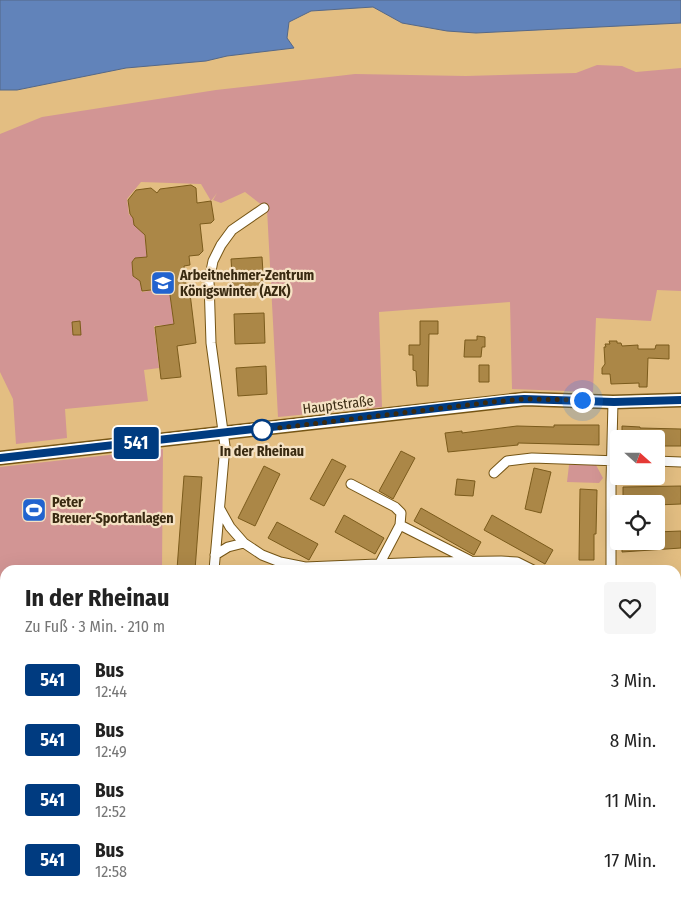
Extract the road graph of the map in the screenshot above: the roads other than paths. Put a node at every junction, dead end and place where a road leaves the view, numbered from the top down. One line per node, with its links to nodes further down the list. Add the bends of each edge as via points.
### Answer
1 (264, 208): 5 (street, via 232,230 213,261 209,281 212,343)
2 (681, 400): 3 (main road, Hauptstraße)
3 (614, 402): 4 (street); 5 (main road, Hauptstraße, via 524,399)
4 (614, 430)
5 (223, 433): 6 (main road, Hauptstraße); 13 (street, via 225,446)
6 (0, 458)
7 (610, 461): 10 (street, via 532,458 507,461)
8 (665, 462): 9 (street)
9 (681, 462)
10 (494, 473)
11 (351, 484): 14 (street, via 396,507 401,512)
12 (614, 485): 23 (street)
13 (220, 509): 15 (street, via 230,528); 16 (street)
14 (400, 525): 17 (street); 18 (street)
15 (244, 543): 16 (street); 20 (street, via 268,557)
16 (215, 555): 19 (street)
17 (471, 561): 18 (street); 22 (street, via 517,562)
18 (380, 563): 21 (street)
19 (214, 565)
20 (295, 565)
21 (363, 565)
22 (523, 565)
23 (611, 565)

